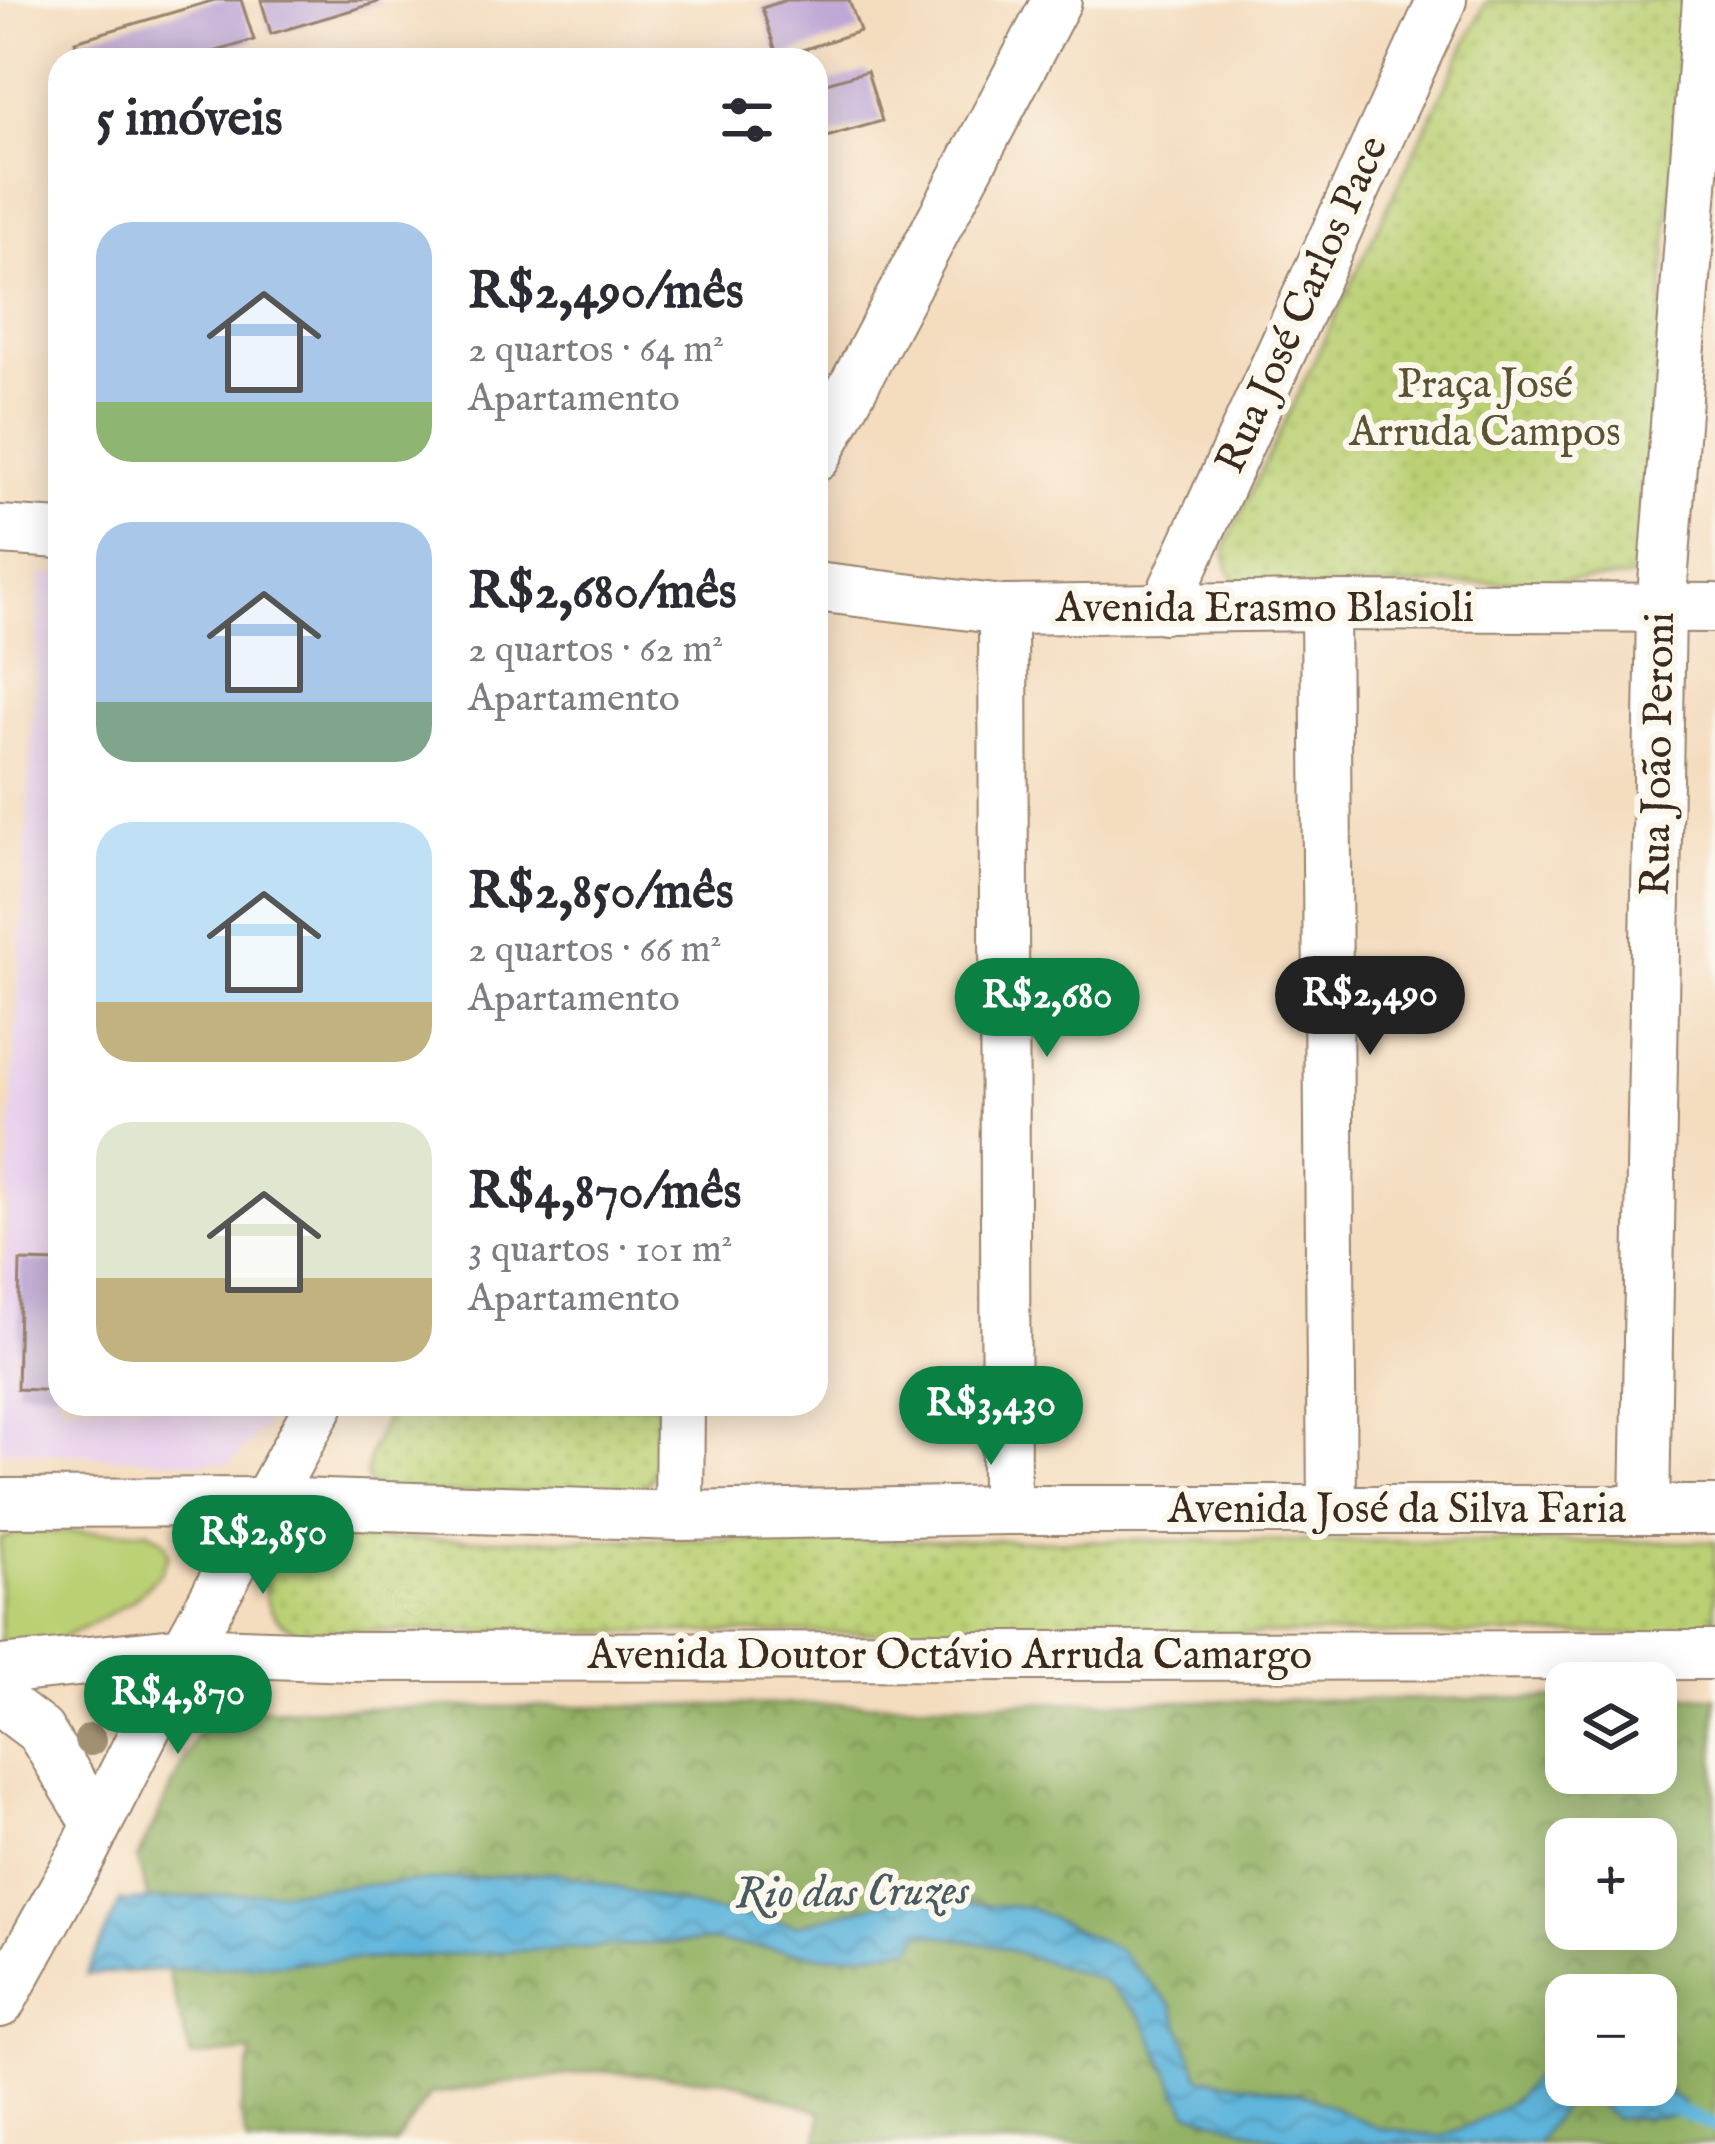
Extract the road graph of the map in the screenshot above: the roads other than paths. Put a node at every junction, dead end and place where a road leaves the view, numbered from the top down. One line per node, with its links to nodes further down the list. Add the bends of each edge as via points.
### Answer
1 (1057, 0): 4 (street)
2 (1707, 0): 12 (street, Rua João Peroni)
3 (1434, 3): 10 (street, Rua José Carlos Pace)
4 (828, 434)
5 (0, 530): 6 (street)
6 (48, 533)
7 (828, 588): 11 (street, Avenida Erasmo Blasioli)
8 (1324, 606): 10 (street, Avenida Erasmo Blasioli); 12 (street, Avenida Erasmo Blasioli); 18 (street)
9 (1715, 608): 12 (street, Avenida Erasmo Blasioli)
10 (1164, 609): 11 (street, Avenida Erasmo Blasioli)
11 (1003, 610): 17 (street)
12 (1660, 610): 19 (street, Rua João Peroni)
13 (314, 1416): 15 (street)
14 (680, 1416): 21 (street)
15 (267, 1502): 16 (street, Avenida José da Silva Faria); 21 (street, Avenida José da Silva Faria); 22 (street)
16 (0, 1503)
17 (1006, 1510): 18 (street, Avenida José da Silva Faria); 21 (street, Avenida José da Silva Faria)
18 (1332, 1510): 19 (street, Avenida José da Silva Faria)
19 (1645, 1510): 20 (street, Avenida José da Silva Faria)
20 (1715, 1510)
21 (679, 1516)
22 (185, 1651): 23 (street, Avenida Doutor Octávio Arruda Camargo); 24 (street, Avenida Doutor Octávio Arruda Camargo); 26 (street)
23 (1715, 1655)
24 (0, 1670)
25 (0, 1701): 26 (street, via 40,1731)
26 (90, 1838): 27 (street)
27 (0, 2003)

